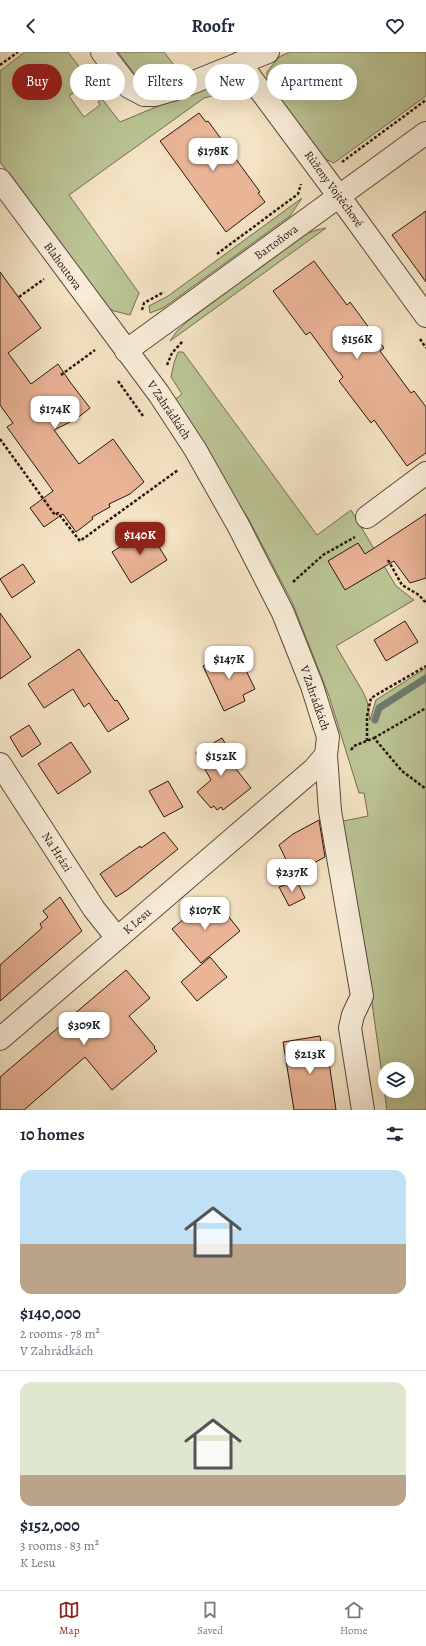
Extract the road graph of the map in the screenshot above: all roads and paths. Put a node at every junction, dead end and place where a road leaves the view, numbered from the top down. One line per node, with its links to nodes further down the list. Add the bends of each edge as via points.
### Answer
1 (18, 52): 5 (path)
2 (102, 52): 4 (street, via 129,87 144,95 155,95 179,88)
3 (268, 52): 4 (street)
4 (240, 63): 8 (street, Růženy Vojtěchové)
5 (0, 65)
6 (426, 100): 8 (path)
7 (426, 132): 12 (street, Bartoňova)
8 (324, 175): 11 (path); 12 (street, Růženy Vojtěchové)
9 (0, 180): 22 (street, Blahoutova)
10 (301, 182): 11 (path)
11 (298, 194): 13 (path)
12 (339, 196): 17 (street, Růženy Vojtěchové); 18 (street, Bartoňova)
13 (216, 254)
14 (40, 273): 16 (path, via 44,280)
15 (166, 292): 18 (path, via 142,306 145,318)
16 (19, 297)
17 (426, 316)
18 (155, 331): 22 (street, Bartoňova); 23 (path)
19 (186, 337): 23 (path)
20 (90, 344): 21 (path)
21 (95, 350): 24 (path); 26 (path)
22 (126, 351): 28 (street, V Zahrádkách)
23 (172, 353): 25 (path, via 167,364)
24 (100, 356)
25 (168, 372)
26 (61, 375)
27 (113, 375): 29 (path)
28 (163, 400): 29 (path); 36 (street, V Zahrádkách, via 195,449 238,525)
29 (141, 413): 30 (path)
30 (145, 418)
31 (0, 439): 32 (path, via 55,515 58,513 80,541 178,470)
32 (175, 464)
33 (426, 473): 34 (street)
34 (362, 526): 36 (path, via 323,555)
35 (388, 560): 37 (path, via 402,585 419,595)
36 (275, 598): 42 (street, V Zahrádkách, via 312,686 328,737)
37 (426, 603)
38 (426, 666): 41 (path, via 371,698 367,716)
39 (426, 708): 40 (path)
40 (374, 738): 41 (path); 44 (path, via 402,771)
41 (367, 741): 42 (path, via 354,746 348,756)
42 (326, 755): 45 (street, K Lesu, via 314,769); 47 (street, V Zahrádkách, via 330,811 362,996 350,1028)
43 (0, 764): 45 (street, Na Hrázi, via 94,909)
44 (426, 789)
45 (117, 938): 46 (street, K Lesu)
46 (0, 1039)
47 (363, 1110)

